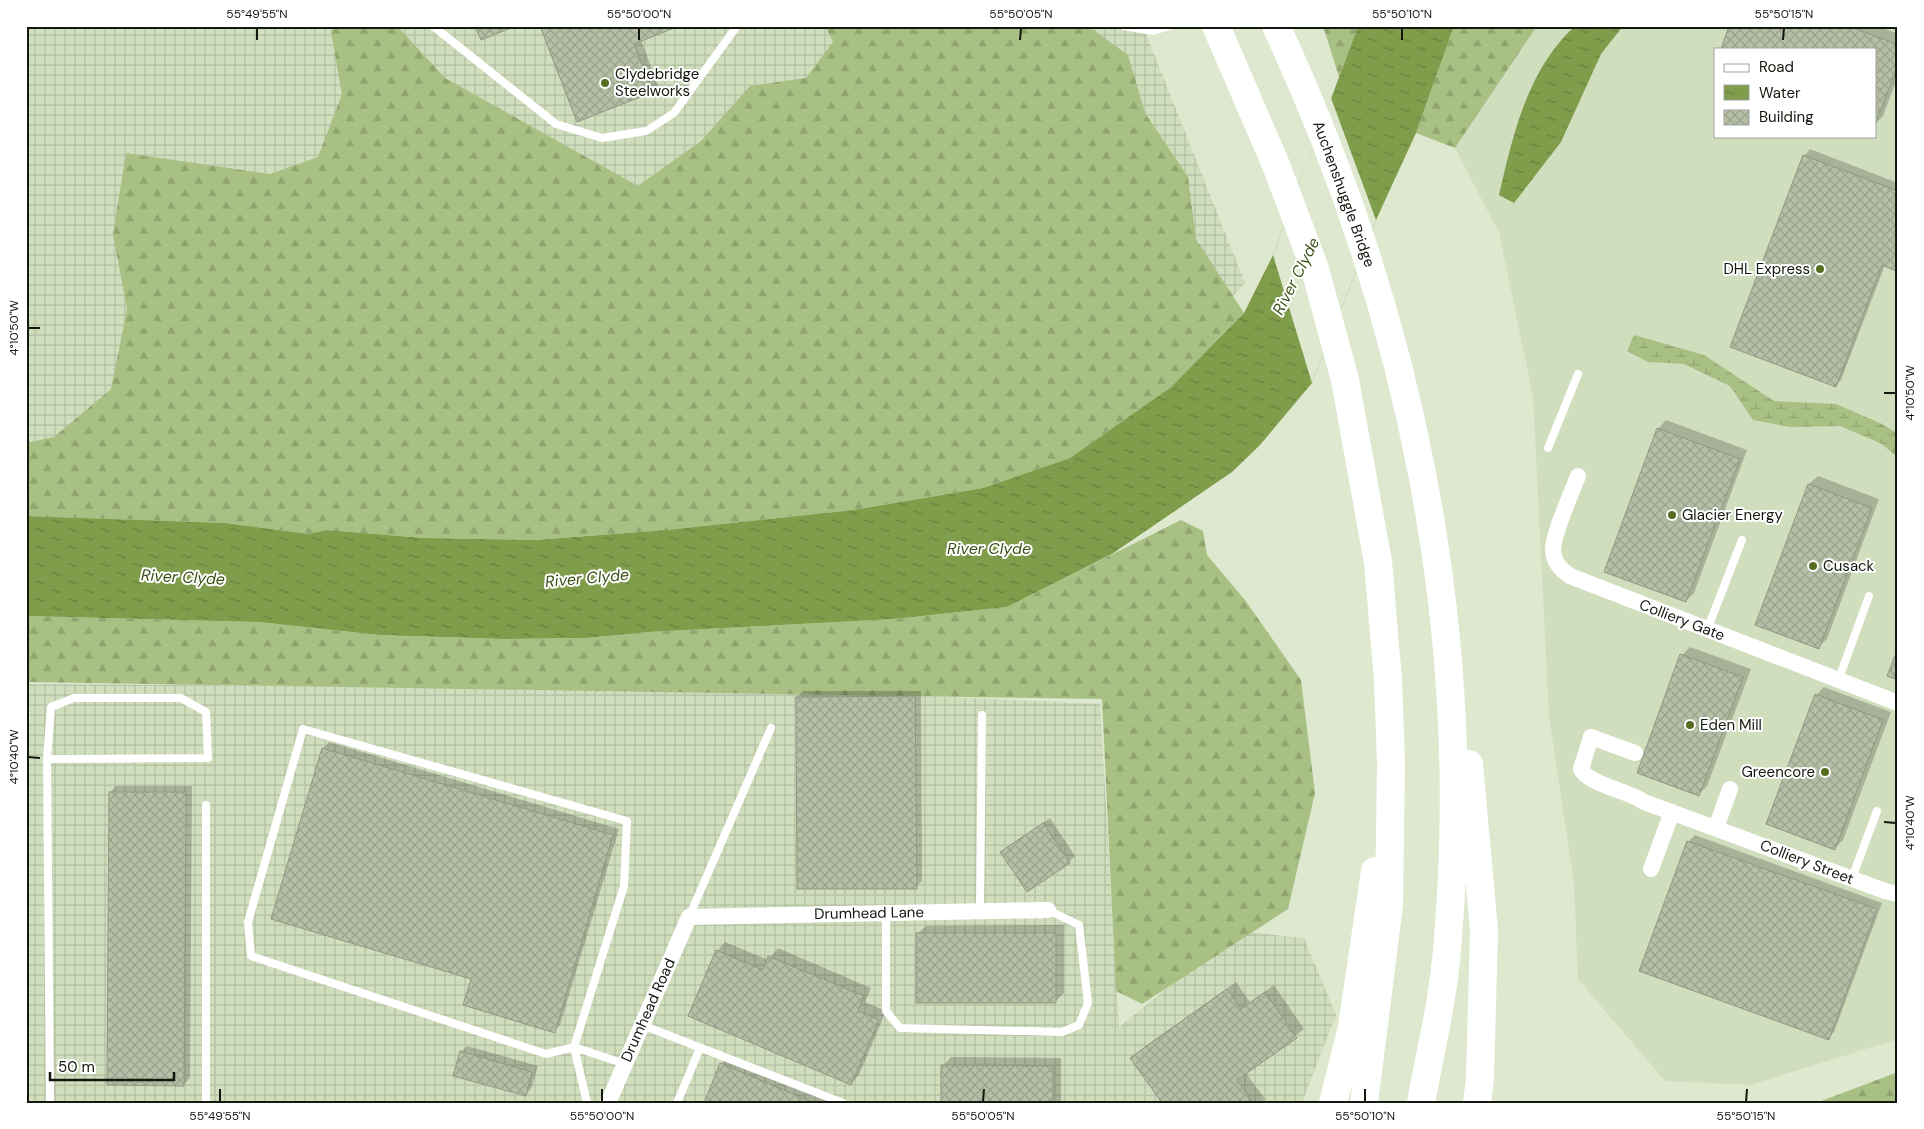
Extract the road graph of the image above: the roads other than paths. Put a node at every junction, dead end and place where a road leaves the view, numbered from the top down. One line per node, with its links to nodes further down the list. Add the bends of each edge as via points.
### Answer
1 (433, 26): 2 (lane, via 556,124 602,138 646,131 674,113)
2 (738, 26)
3 (1124, 26): 4 (lane, via 1153,31)
4 (1169, 26)
5 (1216, 26): 20 (highway, via 1276,165 1315,268 1345,380 1378,562)
6 (1276, 26): 12 (highway, Auchenshuggle Bridge, via 1346,192 1380,295 1418,448)
7 (1578, 374): 8 (lane)
8 (1548, 448)
9 (1578, 476): 13 (street, Colliery Gate, via 1553,549 1562,571)
10 (1742, 540): 13 (lane)
11 (1869, 596): 14 (lane)
12 (1446, 619): 45 (highway, via 1455,776 1447,951); 46 (highway, via 1472,787 1484,930)
13 (1707, 630): 14 (street, Colliery Gate)
14 (1838, 681): 15 (street, Colliery Gate)
15 (1898, 703)
16 (982, 715): 30 (lane)
17 (771, 728): 32 (lane)
18 (1635, 753): 24 (street, Colliery Street, via 1591,737 1581,769 1587,778)
19 (47, 759): 19 (lane, via 51,707 74,698 181,698 206,712 208,758); 37 (lane)
20 (1391, 762): 43 (highway, via 1352,1027); 44 (highway, via 1389,904)
21 (1730, 789): 25 (street)
22 (206, 805): 38 (lane)
23 (1878, 811): 27 (lane)
24 (1672, 812): 25 (street, Colliery Street); 26 (street)
25 (1716, 828): 27 (street, Colliery Street)
26 (1651, 868)
27 (1852, 878): 28 (street, Colliery Street)
28 (1898, 894)
29 (1048, 910): 30 (street, Drumhead Lane); 31 (lane, via 1079,925 1088,1003 1079,1025 1062,1032 900,1028 886,1011)
30 (980, 911): 31 (street, Drumhead Lane)
31 (886, 913): 32 (street, Drumhead Lane)
32 (689, 917): 33 (street, Drumhead Road)
33 (642, 1025): 35 (lane); 36 (street, Drumhead Road)
34 (574, 1047): 34 (lane, via 624,886 627,821 304,729 248,922 250,956 546,1054); 36 (lane); 39 (lane)
35 (700, 1048): 41 (lane); 42 (lane)
36 (625, 1064): 40 (street, Drumhead Road)
37 (50, 1103)
38 (206, 1103)
39 (587, 1103)
40 (608, 1103)
41 (677, 1103)
42 (843, 1103)
43 (1333, 1103)
44 (1364, 1103)
45 (1421, 1103)
46 (1477, 1103)

